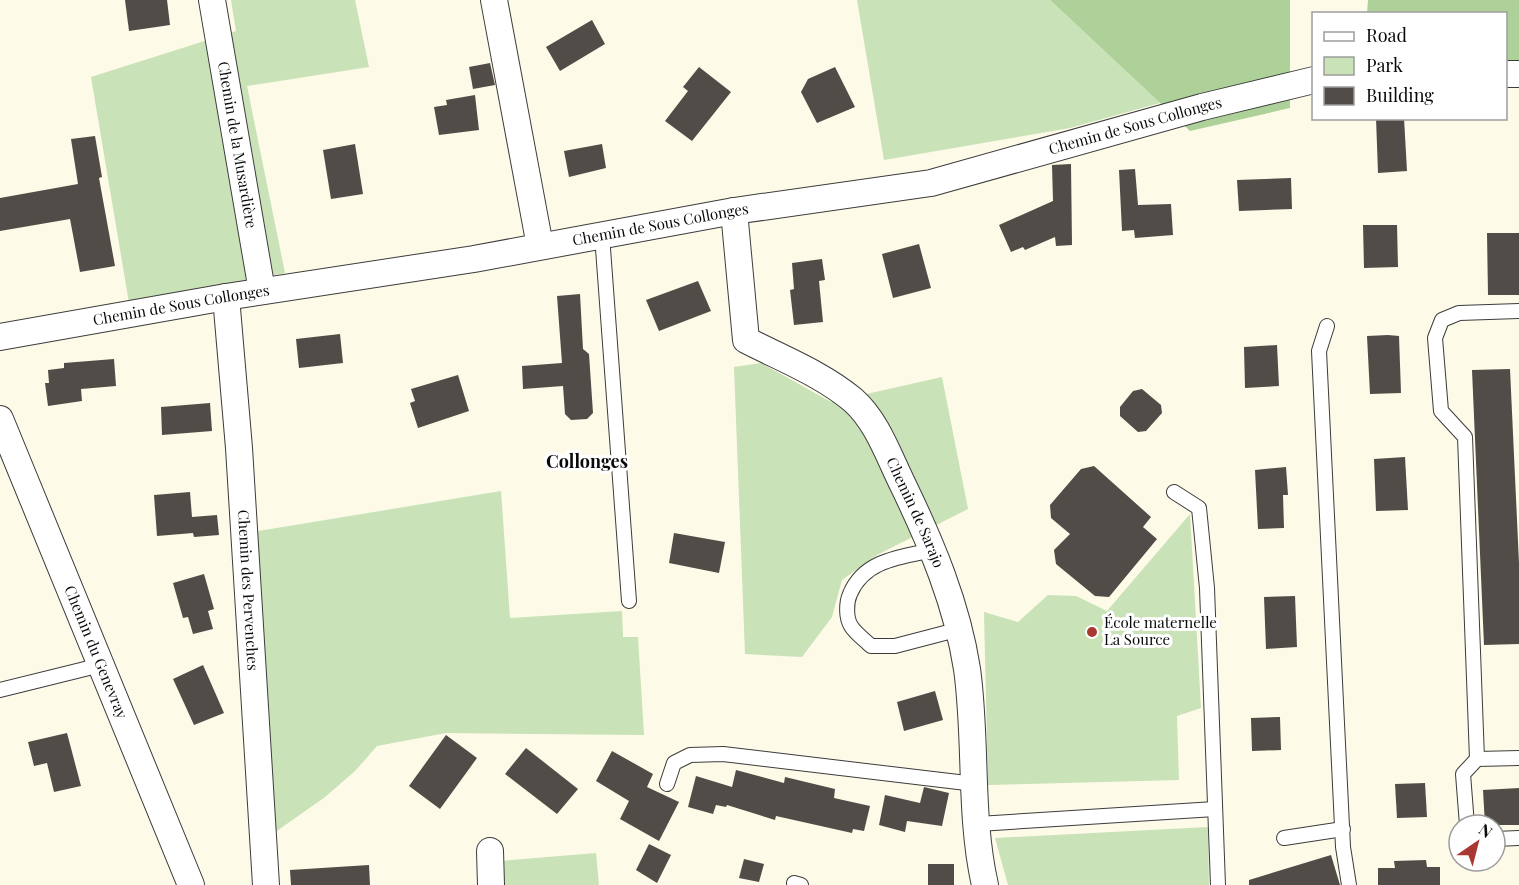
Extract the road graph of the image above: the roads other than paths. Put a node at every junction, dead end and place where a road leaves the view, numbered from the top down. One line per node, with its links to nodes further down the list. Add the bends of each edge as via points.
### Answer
1 (212, 0): 7 (street, Chemin de la Musardière)
2 (494, 0): 6 (street)
3 (1312, 80): 4 (street, Chemin de Sous Collonges, via 931,183)
4 (734, 211): 5 (street, Chemin de Sous Collonges); 14 (street, Chemin de Sarajo, via 746,340 853,400 876,429)
5 (602, 235): 6 (street, Chemin de Sous Collonges); 15 (lane)
6 (540, 246): 7 (street, Chemin de Sous Collonges)
7 (262, 291): 8 (street, Chemin de Sous Collonges)
8 (226, 297): 11 (street, Chemin de Sous Collonges); 30 (street, Chemin des Pervenches, via 234,368)
9 (1519, 311): 20 (lane, via 1459,313 1442,320 1435,338 1441,411 1465,436)
10 (1327, 326): 26 (lane, via 1319,351)
11 (0, 337)
12 (0, 419): 17 (street, Chemin du Genevray)
13 (1174, 492): 23 (lane, via 1199,508 1207,588)
14 (933, 550): 16 (street, Chemin de Sarajo); 16 (lane, via 896,558 866,571 854,584 846,603 850,625 871,646 895,646)
15 (629, 601)
16 (960, 629): 22 (street, Chemin de Sarajo, via 967,670)
17 (101, 665): 18 (lane); 29 (street, Chemin du Genevray)
18 (0, 690)
19 (1519, 758): 20 (lane)
20 (1476, 759): 24 (lane, via 1463,774)
21 (667, 784): 22 (lane, via 674,763 690,754 723,754)
22 (975, 784): 25 (street, Chemin de Sarajo)
23 (1215, 809): 25 (lane); 33 (lane)
24 (1466, 813)
25 (978, 824): 32 (street, Chemin de Sarajo, via 978,853)
26 (1343, 829): 27 (lane); 34 (lane)
27 (1284, 838)
28 (490, 850): 31 (street)
29 (191, 885)
30 (266, 885)
31 (491, 885)
32 (985, 885)
33 (1218, 885)
34 (1350, 885)

